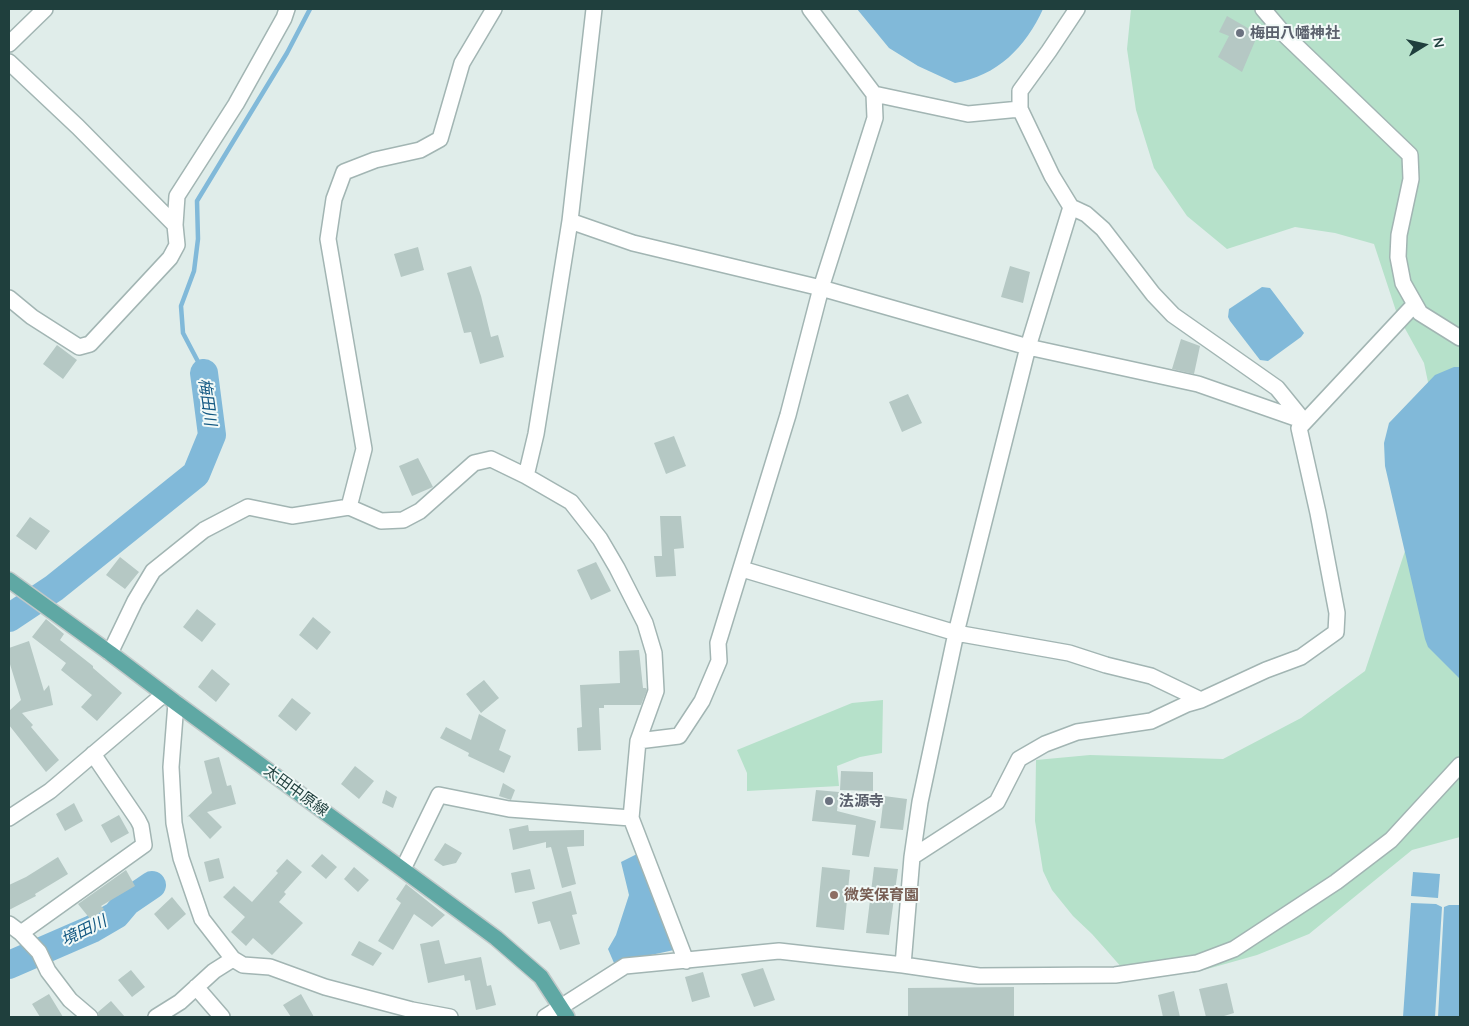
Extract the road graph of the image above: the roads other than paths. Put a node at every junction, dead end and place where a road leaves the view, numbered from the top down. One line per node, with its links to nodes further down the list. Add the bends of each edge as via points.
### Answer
1 (45, 9): 8 (street)
2 (287, 9): 14 (street, via 236,104 177,196)
3 (494, 9): 22 (street, via 462,63 440,139 420,150 375,160 344,172 334,199 328,239 364,449)
4 (594, 9): 13 (street)
5 (810, 9): 10 (street)
6 (1077, 9): 11 (street, via 1020,90)
7 (1263, 9): 17 (street, via 1285,35 1410,156 1411,179 1399,235 1398,257 1403,283)
8 (9, 44)
9 (9, 62): 14 (street)
10 (874, 94): 11 (street, via 968,114); 15 (street, via 874,118)
11 (1020, 109): 12 (street, via 1052,176)
12 (1071, 207): 19 (street); 20 (street, via 1086,214 1103,229 1173,315 1277,388)
13 (570, 221): 15 (street, via 633,242); 21 (street, via 536,434)
14 (175, 225): 16 (street, via 177,245 170,258 90,344 79,347)
15 (821, 288): 19 (street); 23 (street, via 788,415)
16 (9, 298)
17 (1414, 305): 18 (street, via 1420,313); 20 (street)
18 (1460, 338)
19 (1028, 347): 20 (street, via 1198,384); 25 (street)
20 (1304, 421): 28 (street, via 1299,428 1337,613 1336,632 1301,657)
21 (526, 476): 22 (street, via 491,459 474,463 420,511 403,520 381,521); 29 (street, via 571,502 600,540 645,623 654,653 656,691)
22 (349, 507): 26 (street, via 292,516 248,507 204,530 153,571)
23 (742, 569): 25 (street); 29 (street, via 718,643 719,661 702,701 678,736)
24 (9, 580): 26 (main road, 太田中原線)
25 (956, 633): 28 (street, via 1069,653 1106,666 1151,676); 34 (street, via 920,802)
26 (110, 653): 27 (main road, 太田中原線)
27 (170, 699): 30 (street); 35 (main road, 太田中原線); 37 (street, via 174,824 181,858 202,919)
28 (1201, 700): 34 (street, via 1151,720 1077,732 1045,744 1019,759 997,802)
29 (638, 741): 33 (street)
30 (93, 754): 32 (street, via 50,791); 36 (street, via 138,820 144,845)
31 (1460, 765): 39 (street, via 1391,840 1336,882 1234,949 1197,963 1115,975 979,976)
32 (9, 818)
33 (631, 818): 35 (street, via 509,809 439,795); 38 (street)
34 (912, 857): 39 (street)
35 (403, 869): 41 (main road, 太田中原線, via 496,938 541,977)
36 (15, 928): 42 (street, via 39,952 48,971 70,1000)
37 (233, 959): 40 (street); 45 (street, via 243,965 270,967 325,986)
38 (686, 961): 39 (street, via 779,951); 41 (street, via 625,966)
39 (903, 964)
40 (196, 987): 43 (street); 44 (street)
41 (563, 1012): 46 (street)
42 (90, 1017)
43 (156, 1017)
44 (222, 1017)
45 (450, 1017)
46 (545, 1017)

